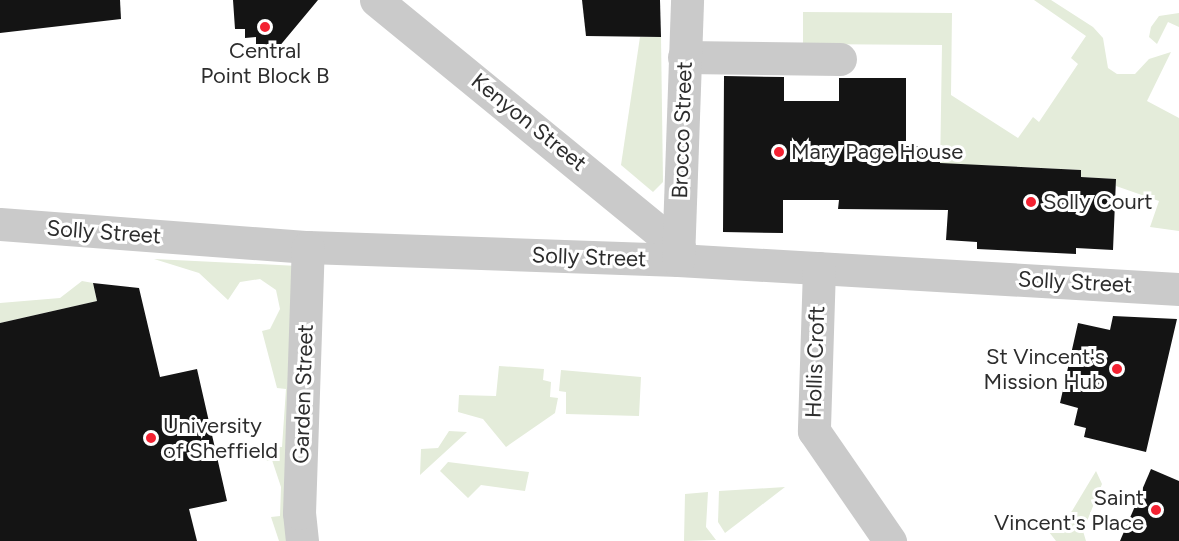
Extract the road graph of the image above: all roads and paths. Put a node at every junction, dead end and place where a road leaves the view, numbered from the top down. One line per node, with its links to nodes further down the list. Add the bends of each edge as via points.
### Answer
1 (376, 0): 7 (street, Kenyon Street)
2 (687, 0): 3 (street, Brocco Street)
3 (684, 57): 4 (street); 7 (street, Brocco Street)
4 (840, 59)
5 (0, 224): 6 (street, Solly Street)
6 (308, 247): 7 (street, Solly Street); 10 (street, Garden Street, via 299,513)
7 (679, 254): 8 (street, Solly Street)
8 (819, 268): 9 (street, Solly Street); 11 (street, Hollis Croft, via 814,431)
9 (1179, 289)
10 (302, 541)
11 (890, 541)

